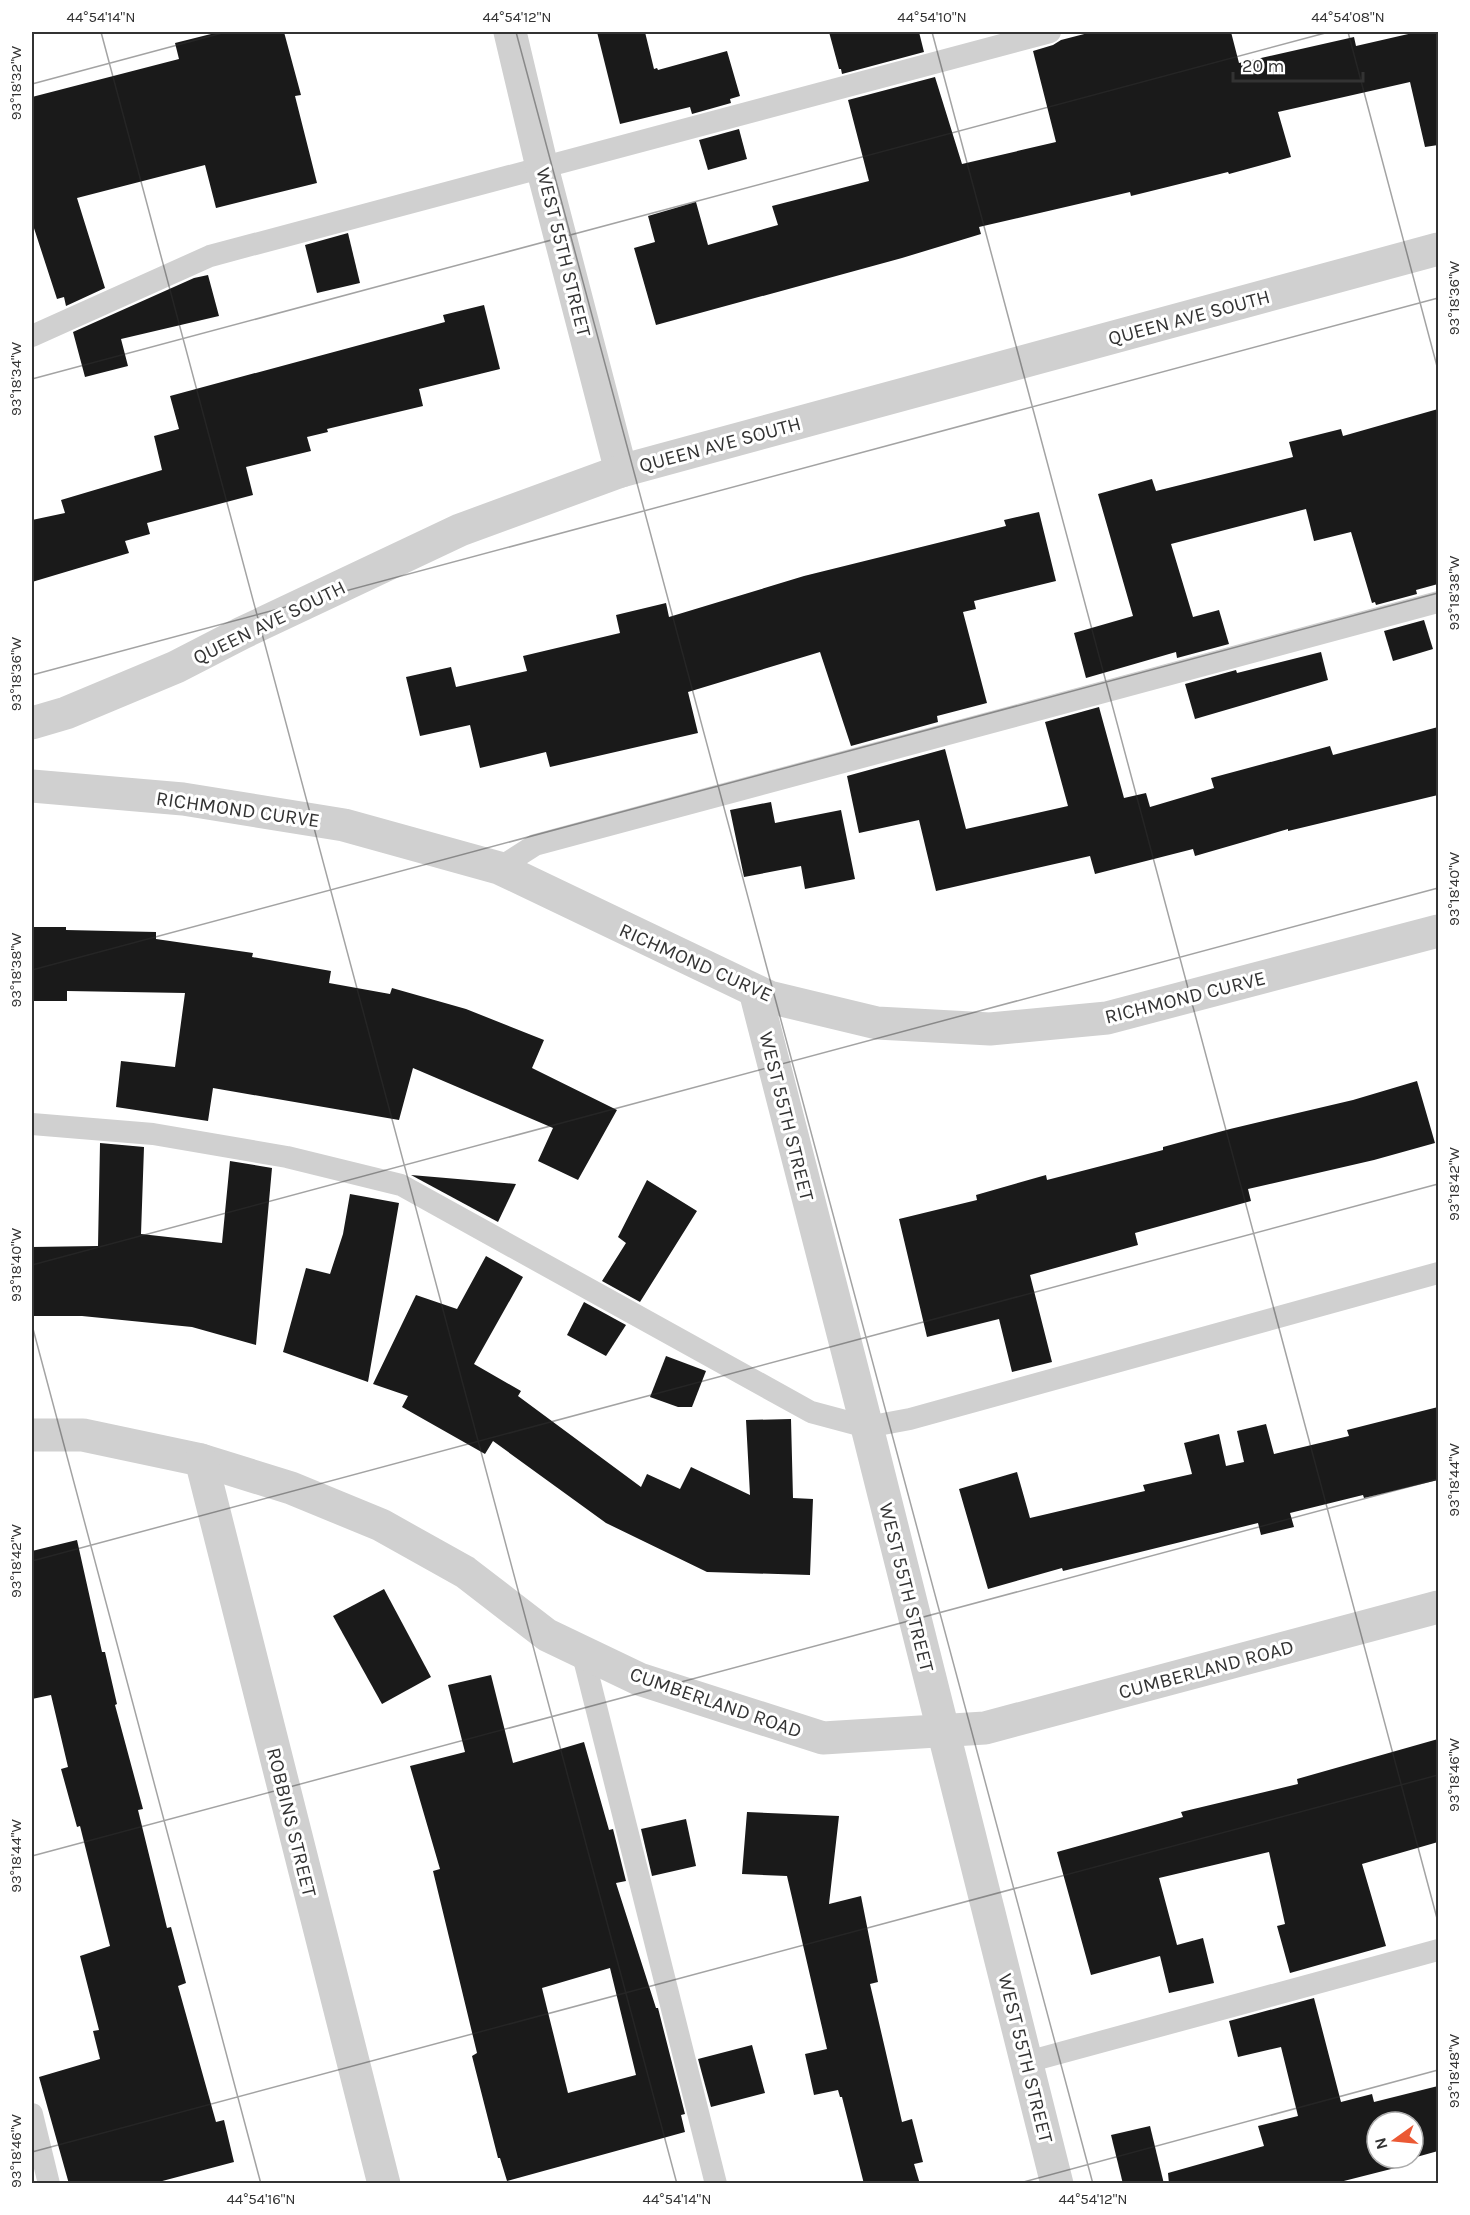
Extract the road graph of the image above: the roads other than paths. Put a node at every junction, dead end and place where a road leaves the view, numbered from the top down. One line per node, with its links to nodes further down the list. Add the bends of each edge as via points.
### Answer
1 (510, 32): 3 (street, WEST 55TH STREET)
2 (1050, 32): 3 (lane)
3 (542, 167): 5 (lane, via 210,256); 6 (street, WEST 55TH STREET)
4 (1438, 249): 6 (street, QUEEN AVE SOUTH)
5 (32, 336)
6 (621, 471): 8 (street, QUEEN AVE SOUTH, via 460,530 177,667)
7 (1438, 602): 10 (lane, via 535,845)
8 (32, 723)
9 (32, 786): 10 (street, RICHMOND CURVE, via 183,799 344,825)
10 (499, 868): 12 (street, RICHMOND CURVE)
11 (1438, 931): 12 (street, RICHMOND CURVE, via 1107,1018 990,1029 877,1023)
12 (755, 991): 15 (street, WEST 55TH STREET)
13 (32, 1124): 15 (lane, via 153,1134 287,1157 401,1185 811,1412)
14 (1438, 1273): 15 (lane, via 910,1419)
15 (867, 1426): 20 (street, WEST 55TH STREET)
16 (32, 1435): 17 (street, CUMBERLAND ROAD, via 83,1435)
17 (201, 1460): 19 (street, CUMBERLAND ROAD, via 291,1488 381,1525 465,1572 547,1635); 25 (street, ROBBINS STREET)
18 (1438, 1607): 20 (street, CUMBERLAND ROAD, via 985,1728)
19 (582, 1652): 20 (street, CUMBERLAND ROAD, via 639,1679 824,1738); 26 (lane)
20 (944, 1731): 22 (street, WEST 55TH STREET)
21 (1438, 1950): 22 (lane)
22 (1027, 2062): 27 (street, WEST 55TH STREET)
23 (32, 2114): 24 (lane)
24 (49, 2184)
25 (384, 2184)
26 (716, 2184)
27 (1057, 2184)

